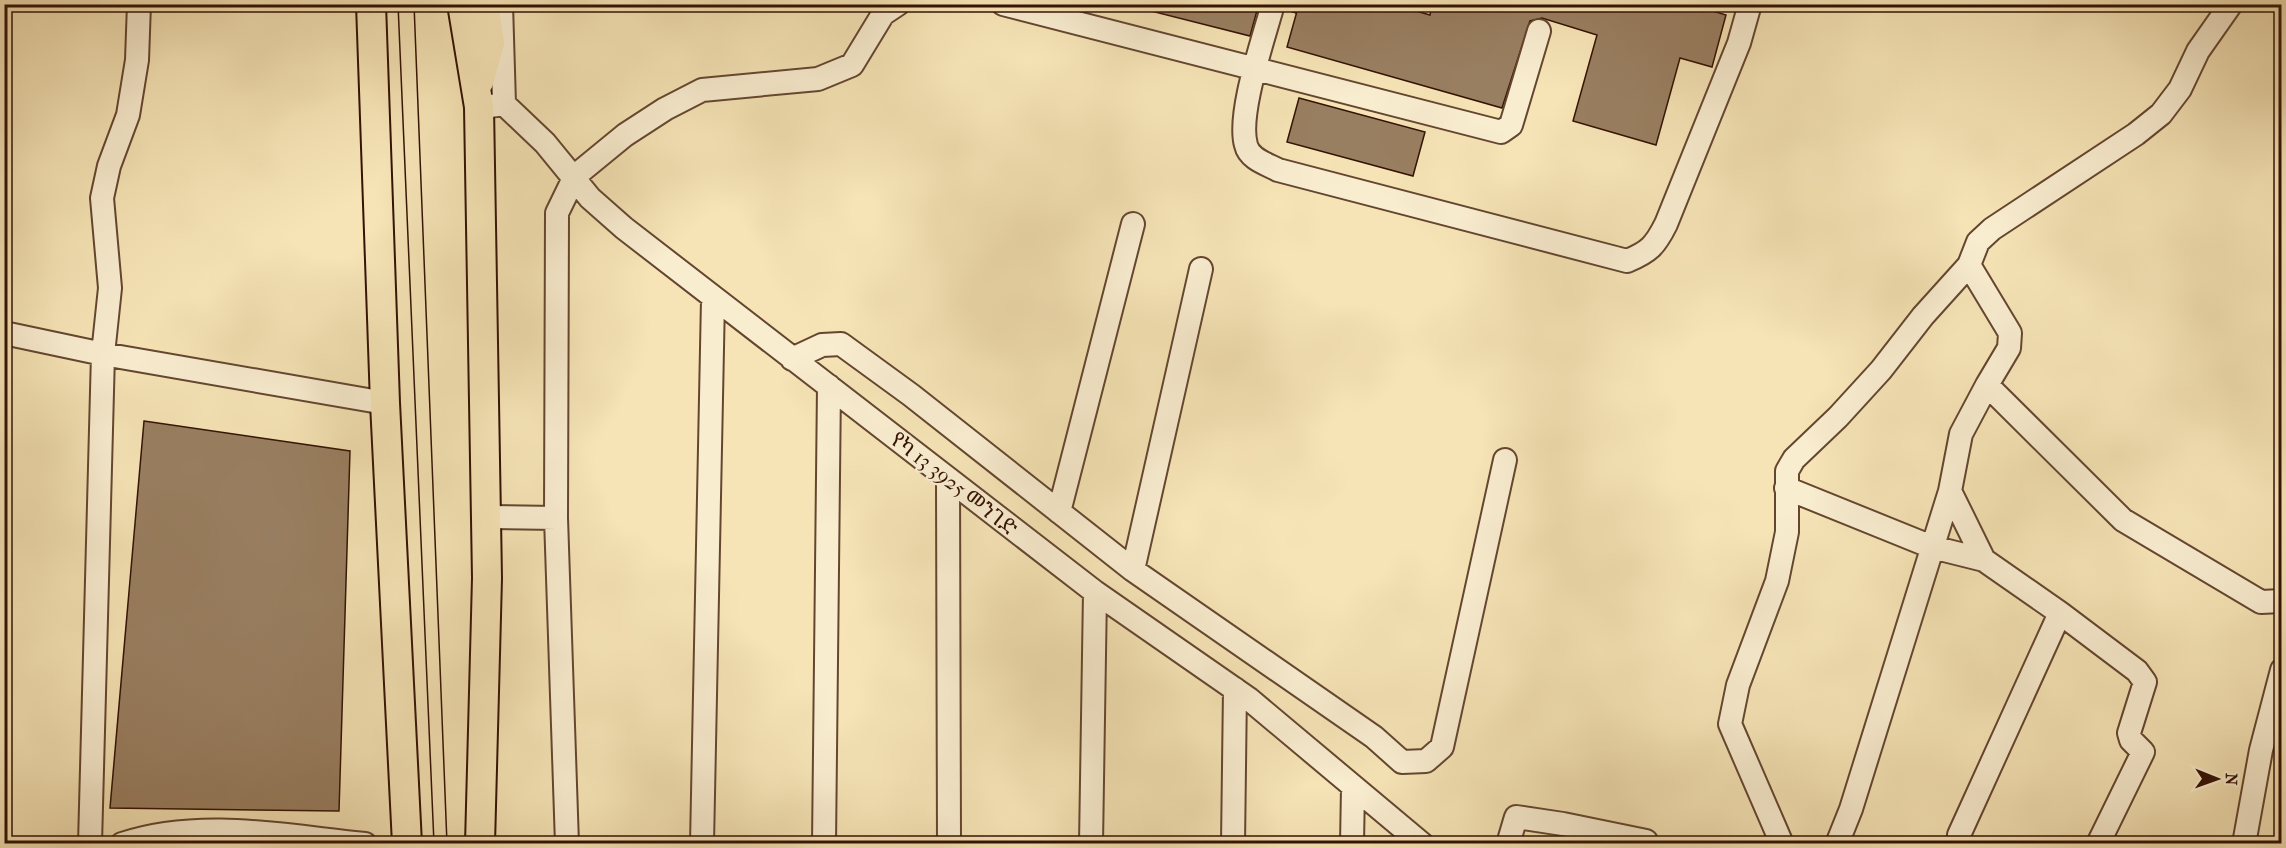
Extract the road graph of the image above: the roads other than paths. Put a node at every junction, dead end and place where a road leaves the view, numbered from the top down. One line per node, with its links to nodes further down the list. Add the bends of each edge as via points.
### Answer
1 (139, 4): 20 (street, via 137,60 128,115 102,198 110,288)
2 (371, 4): 24 (main road)
3 (462, 4): 13 (main road)
4 (484, 4): 13 (main road, via 490,43)
5 (501, 4): 13 (street)
6 (898, 4): 14 (street, via 883,14 852,65 818,79 702,90 625,135)
7 (1003, 4): 12 (street)
8 (1273, 4): 12 (street)
9 (1750, 4): 12 (street, via 1739,43 1666,224 1646,254 1627,261 1278,170 1256,159 1246,147 1244,125)
10 (2231, 4): 16 (street, via 2161,114 1992,229 1978,242)
11 (1539, 31): 12 (street, via 1511,125 1502,132)
12 (1255, 70)
13 (487, 100): 14 (street, የካ 13 3925 መንገድ, via 522,119); 30 (main road)
14 (575, 177): 18 (street, የካ 13 3925 መንገድ, via 599,206); 31 (street, via 557,213)
15 (1133, 224): 29 (street)
16 (1969, 265): 22 (street, via 2010,333 2009,348); 27 (street, via 1881,370 1794,459 1786,471)
17 (1201, 269): 34 (street)
18 (713, 299): 21 (street, የካ 13 3925 መንገድ); 52 (street)
19 (4, 333): 20 (street)
20 (103, 354): 24 (street); 46 (street)
21 (792, 359): 23 (street, የካ 13 3925 መንገድ); 29 (street, via 822,345 841,344)
22 (1987, 385): 28 (street, via 1961,434); 36 (street, via 2123,520 2261,602)
23 (829, 387): 26 (street, የካ 13 3925 መንገድ); 53 (street)
24 (385, 404): 49 (main road)
25 (1505, 460): 38 (street, via 1442,747 1426,761 1402,762 1374,737)
26 (948, 479): 35 (street, የካ 13 3925 መንገድ); 54 (street)
27 (1786, 488): 32 (street); 60 (street, via 1787,532 1777,581 1738,685 1730,724)
28 (1950, 491): 32 (street); 33 (street)
29 (1059, 512): 34 (street)
30 (486, 518): 31 (street); 50 (main road)
31 (556, 518): 51 (street)
32 (1932, 547): 33 (street); 61 (street)
33 (1984, 560): 37 (street)
34 (1133, 570): 38 (street)
35 (1095, 592): 40 (street, የካ 13 3925 መንገድ); 55 (street)
36 (2282, 601)
37 (2060, 613): 42 (street); 62 (street, via 2137,671 2145,682 2129,733 2143,752)
38 (1269, 666): 40 (street)
39 (2282, 670): 63 (street, via 2261,750)
40 (1242, 694): 41 (street, የካ 13 3925 መንገድ); 56 (street)
41 (1353, 787): 57 (street); 58 (street, የካ 13 3925 መንገድ)
42 (1959, 835)
43 (184, 837): 44 (street); 47 (street)
44 (290, 840): 48 (street)
45 (1646, 841): 59 (street, via 1516,817)
46 (90, 843)
47 (122, 843)
48 (365, 843)
49 (407, 843)
50 (480, 843)
51 (567, 843)
52 (702, 843)
53 (824, 843)
54 (949, 843)
55 (1091, 843)
56 (1233, 843)
57 (1352, 843)
58 (1422, 843)
59 (1508, 843)
60 (1782, 843)
61 (1837, 843)
62 (2098, 843)
63 (2244, 843)

